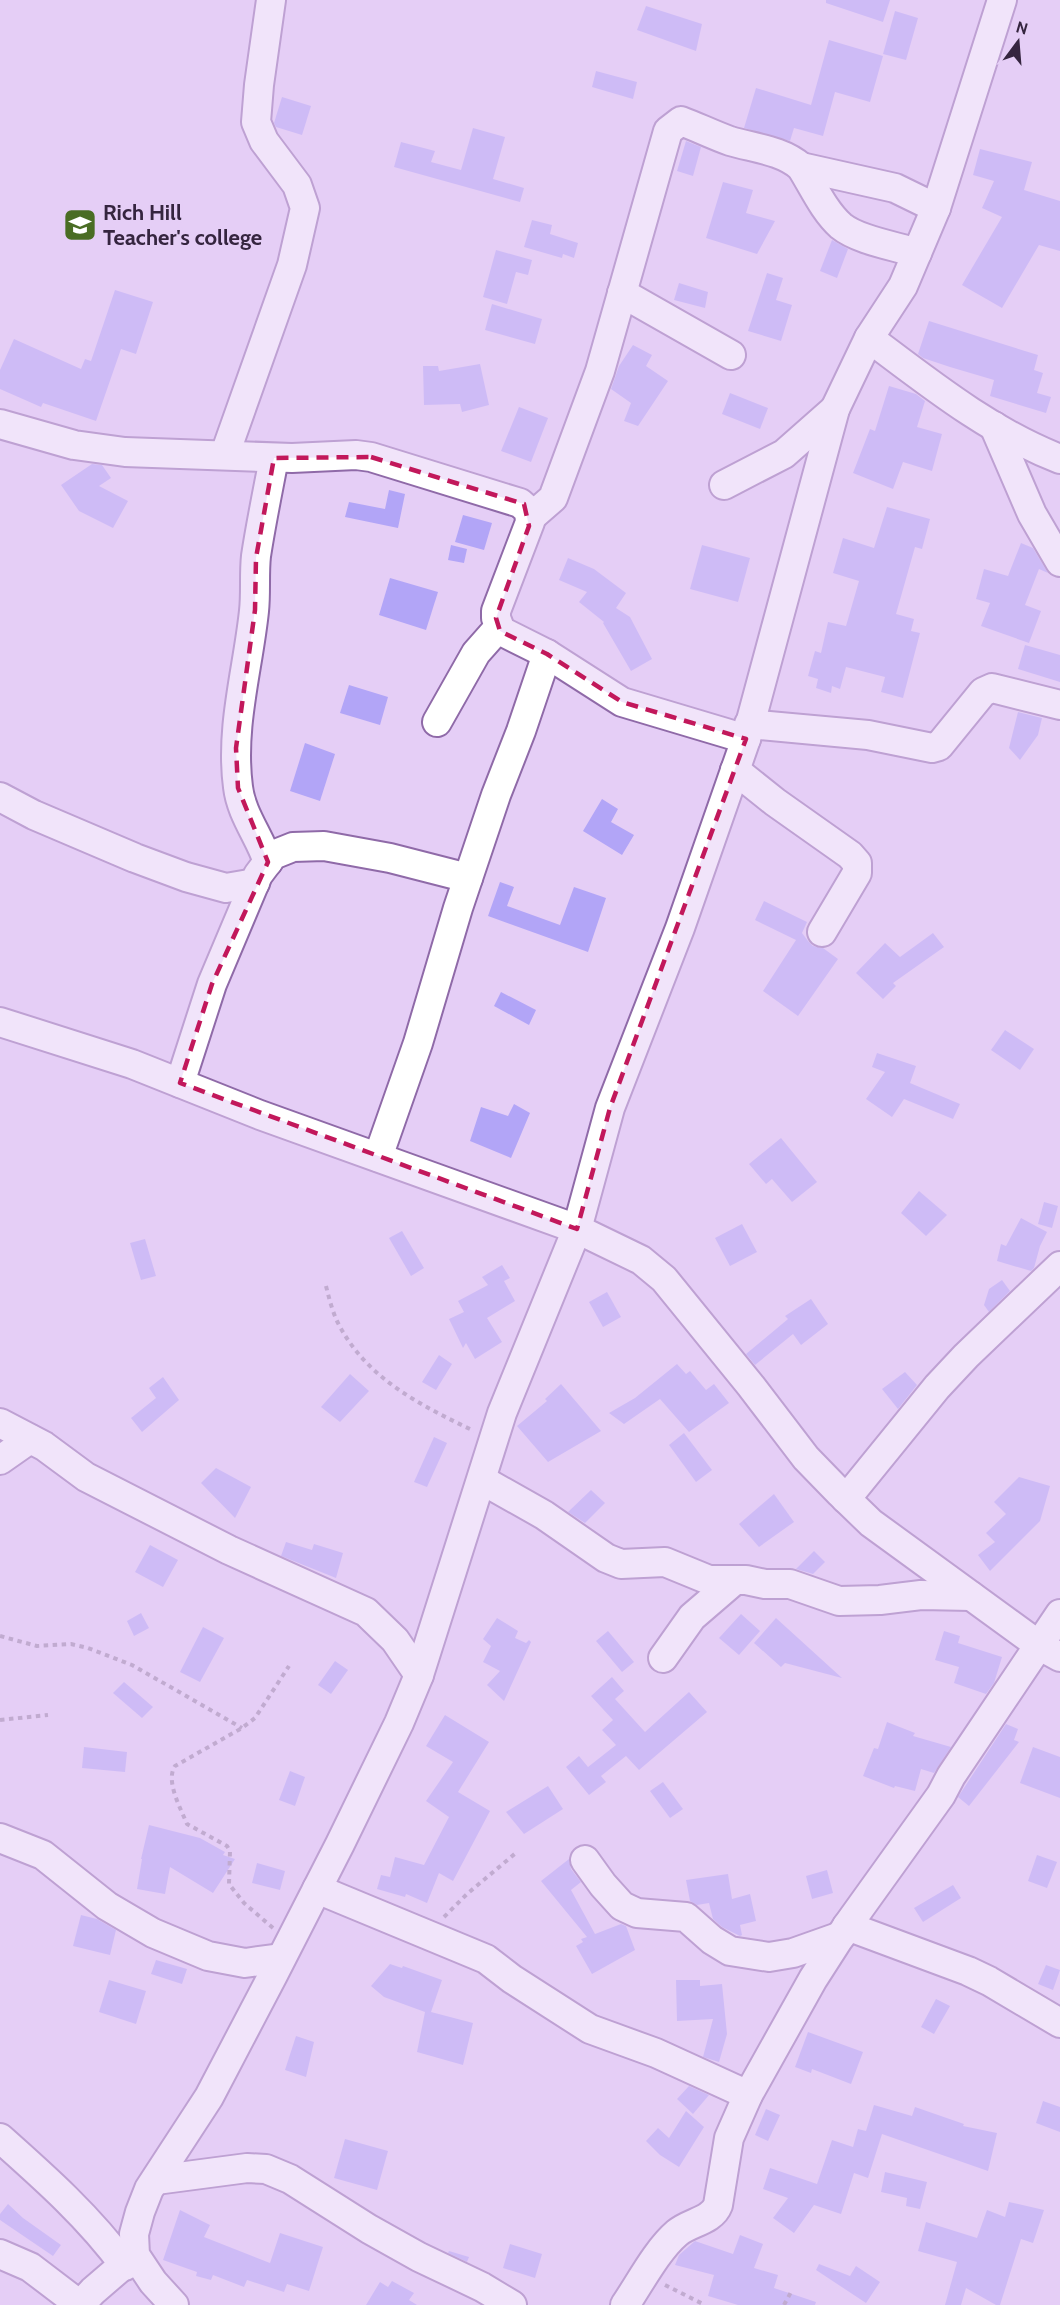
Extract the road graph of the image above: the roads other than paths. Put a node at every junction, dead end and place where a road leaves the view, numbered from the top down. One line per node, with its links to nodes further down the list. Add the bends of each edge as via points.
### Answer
1 (271, 0): 12 (street, via 256,122 264,141 297,185 305,208 292,265)
2 (1002, 0): 4 (street)
3 (801, 167): 4 (street, via 895,188); 5 (street, via 843,228); 6 (street, via 785,156 729,141 681,121 668,131)
4 (936, 208): 5 (street)
5 (917, 253): 7 (street, via 903,286)
6 (622, 293): 8 (street); 16 (street, via 600,371 553,498)
7 (869, 338): 9 (street); 11 (street)
8 (731, 355)
9 (835, 409): 15 (street, via 784,454); 22 (street)
10 (0, 424): 12 (street, via 95,449)
11 (994, 426): 14 (street); 17 (street, via 1032,514)
12 (225, 454): 13 (street)
13 (274, 458): 16 (street, via 371,457 520,502); 25 (street, via 256,558 255,610 236,748 238,788 263,846)
14 (1060, 459)
15 (724, 485)
16 (530, 518): 18 (street, via 496,611)
17 (1060, 562)
18 (499, 627): 19 (street, via 501,632); 21 (street, via 476,652)
19 (547, 654): 22 (street, via 622,702); 26 (street)
20 (1060, 705): 22 (street, via 992,688 983,692 939,746 932,748 868,735)
21 (437, 722)
22 (748, 732): 23 (street)
23 (735, 770): 27 (street, via 857,863 856,873); 31 (street, via 610,1108)
24 (0, 797): 25 (street, via 186,877 226,888)
25 (261, 873): 26 (street, via 273,855 293,847 324,846); 29 (street, via 212,984)
26 (468, 878): 30 (street)
27 (822, 932)
28 (3, 1029): 29 (street, via 132,1064)
29 (180, 1083): 30 (street)
30 (378, 1157): 31 (street)
31 (577, 1229): 36 (street, via 533,1333); 37 (street, via 640,1260 664,1279 806,1458)
32 (1060, 1266): 37 (street, via 937,1387)
33 (0, 1423): 34 (street)
34 (30, 1440): 35 (street); 43 (street, via 86,1477 229,1550 366,1612 395,1640)
35 (0, 1460)
36 (482, 1480): 38 (street, via 615,1562 659,1561 710,1580); 43 (street)
37 (846, 1499): 39 (street, via 871,1523)
38 (735, 1580): 39 (street, via 797,1585 839,1601); 42 (street, via 692,1617)
39 (971, 1596): 41 (street)
40 (1060, 1614): 41 (street)
41 (1050, 1652): 47 (street, via 951,1776)
42 (663, 1658)
43 (419, 1675): 46 (street)
44 (0, 1838): 48 (street, via 43,1855 106,1906 175,1942 221,1960 245,1963)
45 (585, 1860): 47 (street, via 622,1906 637,1913 686,1917 730,1951 769,1957 793,1953)
46 (317, 1889): 48 (street); 50 (street, via 492,1962 590,2029 656,2052)
47 (844, 1931): 49 (street, via 968,1971); 50 (street)
48 (285, 1950): 52 (street, via 209,2097)
49 (1060, 2024)
50 (748, 2096): 58 (street, via 729,2138 715,2211 674,2236)
51 (0, 2138): 54 (street)
52 (156, 2180): 54 (street, via 140,2212); 57 (street, via 266,2169)
53 (0, 2254): 55 (street, via 30,2267)
54 (130, 2260): 55 (street); 56 (street)
55 (80, 2305)
56 (174, 2305)
57 (512, 2305)
58 (625, 2305)

